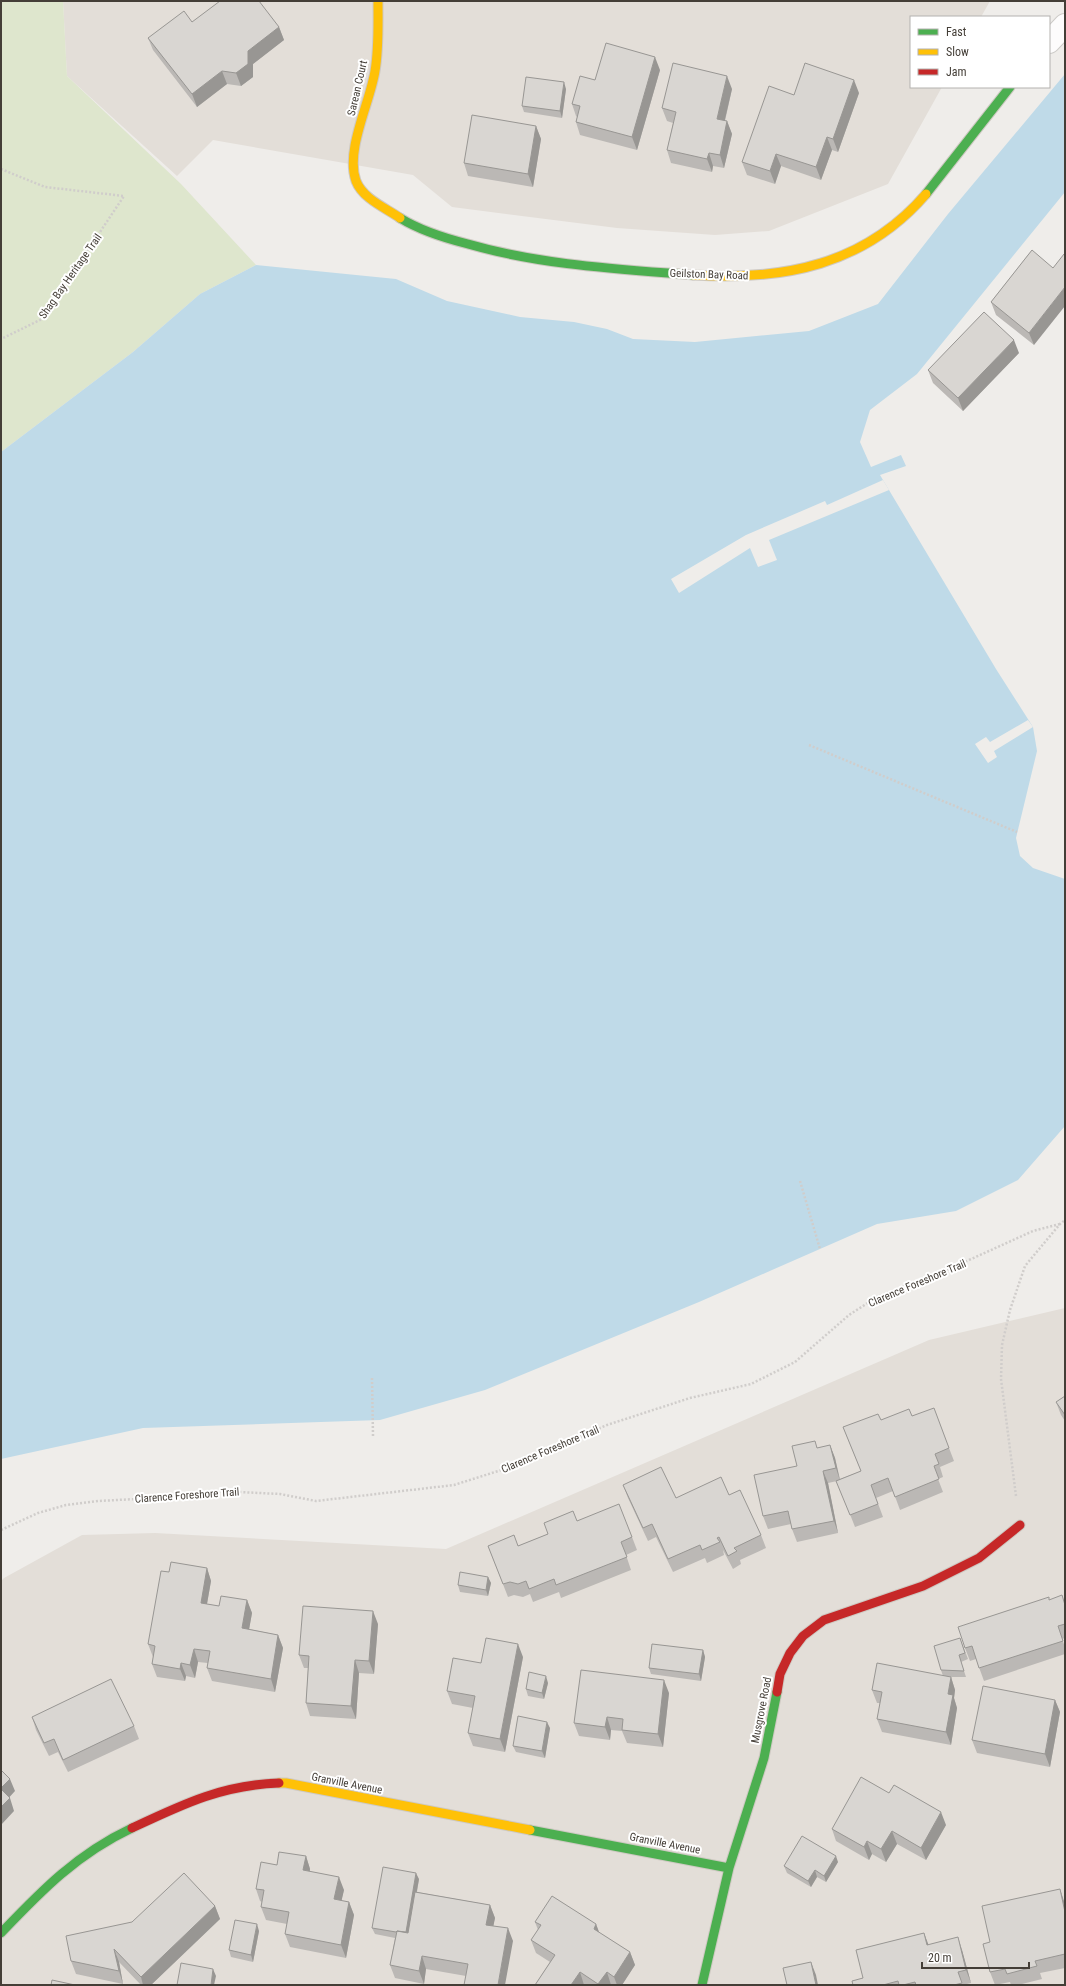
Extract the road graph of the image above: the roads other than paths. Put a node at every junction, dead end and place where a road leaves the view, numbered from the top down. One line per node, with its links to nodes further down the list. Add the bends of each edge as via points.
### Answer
1 (378, 1): 5 (street, Sarean Court, via 379,44 374,80 356,146)
2 (1065, 24): 3 (street)
3 (1050, 41)
4 (1009, 88): 5 (street, Geilston Bay Road, via 936,185 914,209 891,228 858,248 828,262 792,272 758,276 713,276 583,266 508,254 451,240 416,227 374,202)
5 (355, 180)
6 (1020, 1524): 7 (street, Musgrove Road, via 979,1558 923,1586 824,1620 804,1636 790,1653 780,1674 764,1758)
7 (729, 1868): 8 (street, Granville Avenue, via 286,1783 256,1784 223,1790 185,1803 117,1835 79,1859 42,1889); 9 (street, Musgrove Road)
8 (1, 1933)
9 (702, 1985)

